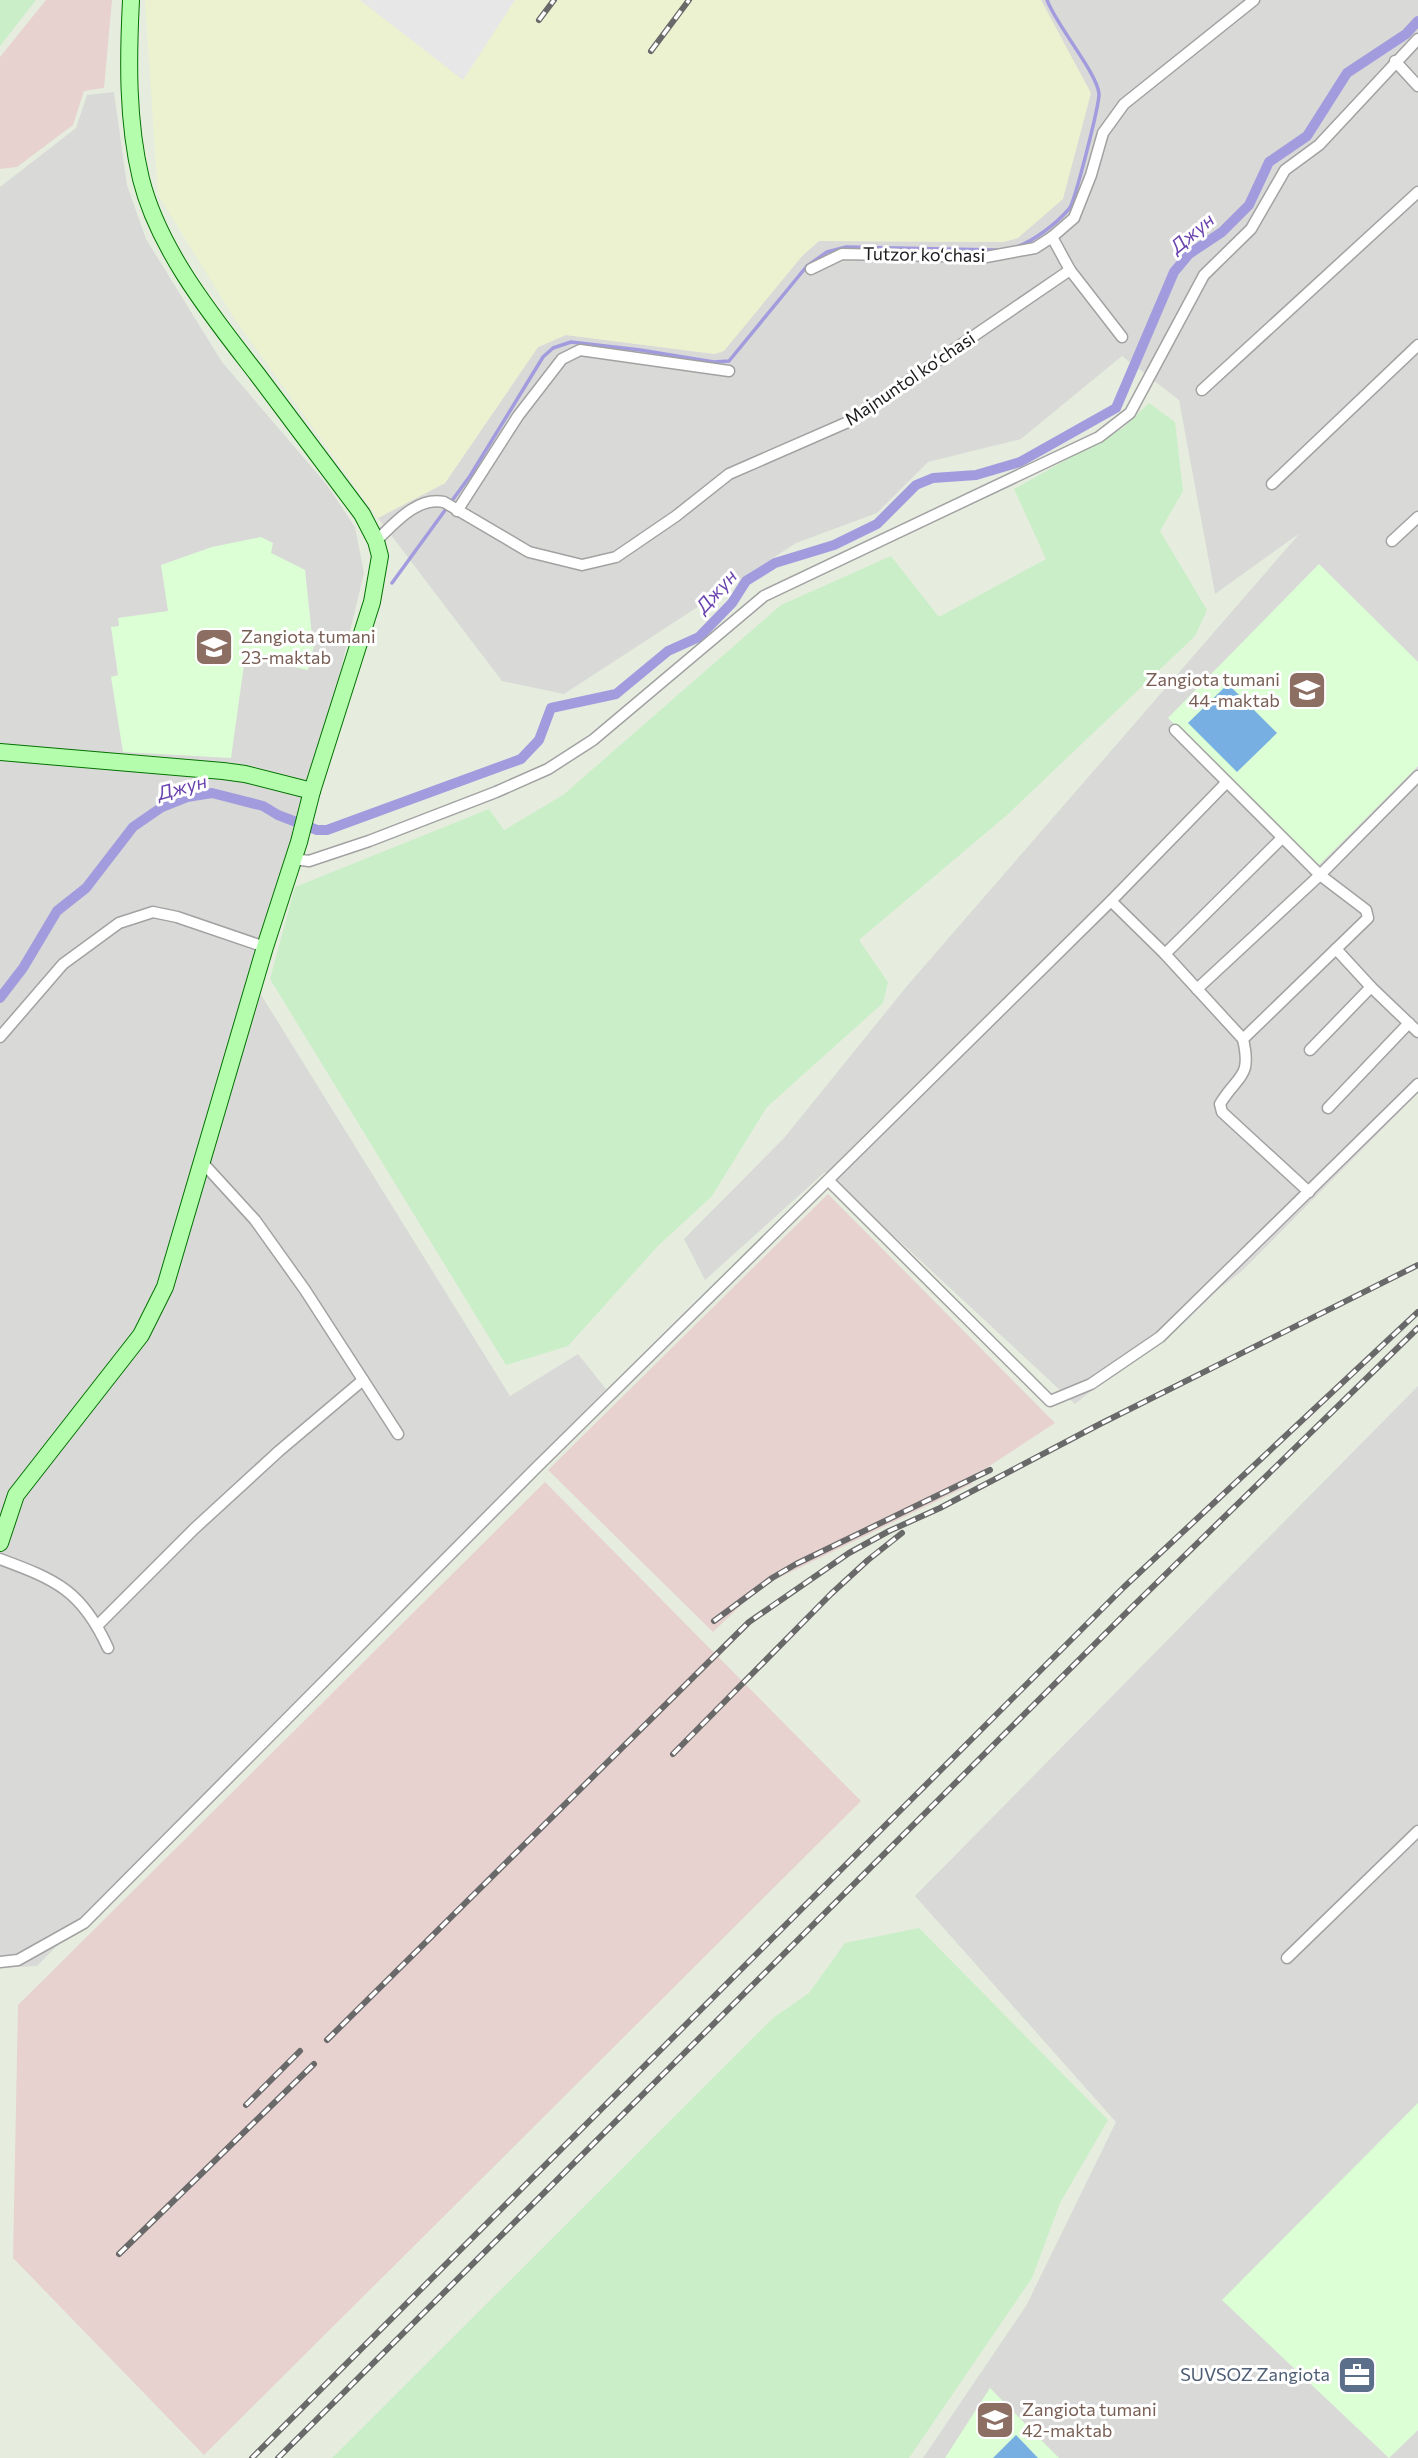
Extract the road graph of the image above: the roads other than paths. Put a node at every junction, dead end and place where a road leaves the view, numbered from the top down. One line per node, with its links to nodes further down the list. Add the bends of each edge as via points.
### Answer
1 (131, 0): 17 (main road, via 132,130 142,181 158,225 226,333 362,514)
2 (1254, 0): 7 (street, Tutzor ko‘chasi, via 1124,104 1103,133 1074,218)
3 (1418, 39): 4 (street)
4 (1395, 61): 5 (street); 25 (street, via 1318,145 1285,170 1251,229 1204,275 1130,414 1099,437 764,596 593,740 548,769 369,841 309,861)
5 (1418, 86)
6 (1418, 191): 13 (street)
7 (1052, 237): 8 (street, Tutzor ko‘chasi, via 1035,248 986,257 842,254); 9 (street)
8 (811, 269)
9 (1070, 270): 10 (street); 15 (street, Majnuntol ko‘chasi, via 848,422 729,474 616,557 582,565 529,552)
10 (1122, 337)
11 (1418, 345): 14 (street)
12 (729, 371): 15 (street, via 580,350 562,359)
13 (1202, 390)
14 (1272, 484)
15 (451, 507): 17 (street, via 435,500 404,514)
16 (1418, 517): 18 (street)
17 (376, 541): 23 (main road, via 380,556 372,602)
18 (1392, 541)
19 (1175, 730): 22 (street)
20 (0, 752): 23 (main road, via 223,771)
21 (1418, 776): 26 (street)
22 (1226, 783): 24 (street); 27 (street)
23 (312, 791): 25 (main road)
24 (1282, 838): 26 (street); 30 (street)
25 (293, 859): 28 (main road)
26 (1320, 875): 29 (street, via 1368,914); 32 (street)
27 (1111, 901): 30 (street); 41 (street)
28 (265, 947): 35 (street, via 153,912 119,923 63,964); 40 (main road)
29 (1336, 948): 31 (street); 36 (street)
30 (1165, 954): 32 (street)
31 (1371, 987): 33 (street); 37 (street)
32 (1196, 989): 36 (street)
33 (1409, 1023): 34 (street); 39 (street)
34 (1418, 1032)
35 (0, 1037)
36 (1243, 1038): 42 (street, via 1247,1068 1220,1104 1222,1112)
37 (1310, 1050)
38 (1418, 1084): 42 (street)
39 (1328, 1108)
40 (202, 1162): 43 (street, via 255,1220); 45 (main road, via 164,1287 141,1335 16,1495)
41 (829, 1181): 42 (street, via 1050,1401 1090,1384 1160,1337); 51 (street, via 84,1923 18,1960)
42 (1309, 1192)
43 (363, 1380): 44 (street); 47 (street, via 194,1528)
44 (398, 1434)
45 (0, 1543)
46 (0, 1559): 47 (street, via 58,1583)
47 (98, 1625): 48 (street)
48 (108, 1648)
49 (1418, 1831): 50 (street)
50 (1287, 1958)
51 (0, 1962)

